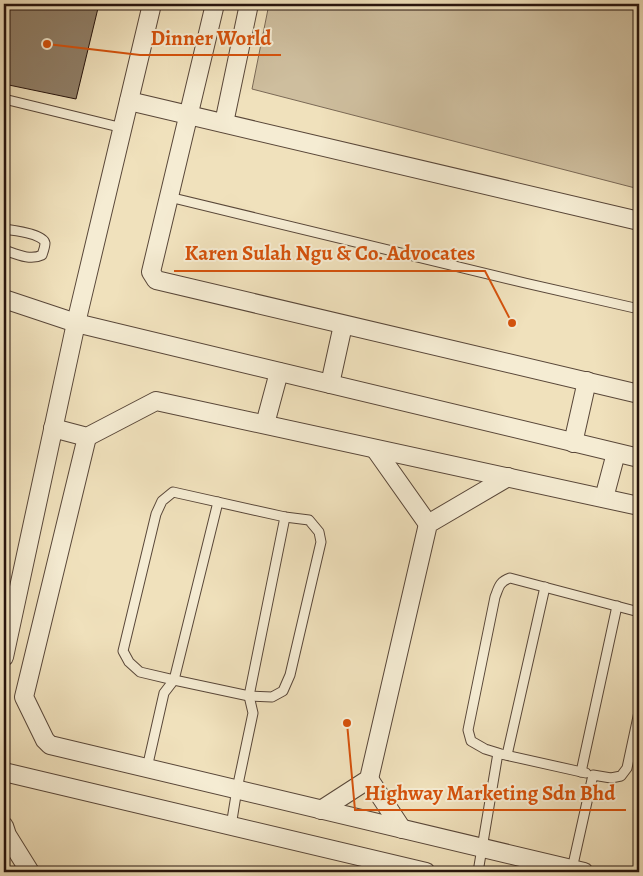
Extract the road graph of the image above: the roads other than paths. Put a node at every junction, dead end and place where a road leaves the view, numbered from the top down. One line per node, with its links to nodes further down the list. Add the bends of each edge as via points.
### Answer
1 (152, 4): 5 (street)
2 (215, 4): 6 (street)
3 (249, 4): 7 (street)
4 (4, 98): 8 (lane)
5 (129, 101): 6 (street); 8 (street)
6 (189, 115): 7 (street); 9 (street)
7 (224, 123): 10 (street)
8 (123, 128): 15 (street)
9 (169, 197): 14 (lane); 16 (street, via 151,272 156,280)
10 (639, 221)
11 (4, 229): 12 (lane, via 38,236 45,244 42,255 36,258)
12 (4, 250)
13 (4, 299): 15 (street)
14 (639, 308)
15 (76, 323): 17 (street); 22 (street)
16 (343, 324): 18 (street); 19 (street)
17 (279, 372): 19 (street); 21 (street)
18 (587, 382): 20 (street); 24 (street)
19 (330, 384): 24 (street)
20 (639, 394)
21 (265, 424): 23 (street, via 156,401); 25 (street)
22 (54, 428): 23 (street); 37 (street)
23 (87, 437): 42 (street, via 24,697 50,745)
24 (573, 443): 26 (street)
25 (375, 449): 28 (street); 33 (street)
26 (616, 453): 27 (street); 29 (street)
27 (639, 458)
28 (508, 477): 29 (street); 33 (street)
29 (604, 498): 31 (street)
30 (218, 502): 32 (lane); 38 (lane); 38 (lane, via 173,492 162,501 156,514 123,651 140,672)
31 (639, 506)
32 (285, 518): 39 (lane); 39 (lane, via 309,520 319,532 321,542 290,675 283,691 272,697)
33 (428, 524): 46 (street)
34 (545, 587): 35 (lane); 41 (lane); 41 (lane, via 510,578 499,586 495,597 468,730 471,741)
35 (617, 606): 36 (lane); 44 (lane)
36 (639, 612)
37 (4, 657)
38 (174, 680): 39 (lane); 42 (lane, via 164,693)
39 (248, 696): 47 (lane, via 253,714)
40 (639, 712): 45 (lane, via 627,768 621,776 612,778)
41 (502, 754): 44 (lane); 52 (lane)
42 (147, 768): 47 (street)
43 (4, 772): 50 (street)
44 (581, 772): 45 (lane)
45 (593, 774): 53 (lane)
46 (369, 779): 48 (street); 51 (street)
47 (237, 790): 48 (street); 50 (lane)
48 (322, 810): 51 (street)
49 (4, 826): 54 (street)
50 (231, 826): 55 (street)
51 (402, 829): 52 (street)
52 (483, 848): 53 (street); 56 (lane)
53 (578, 871)
54 (30, 872)
55 (426, 872)
56 (478, 872)

